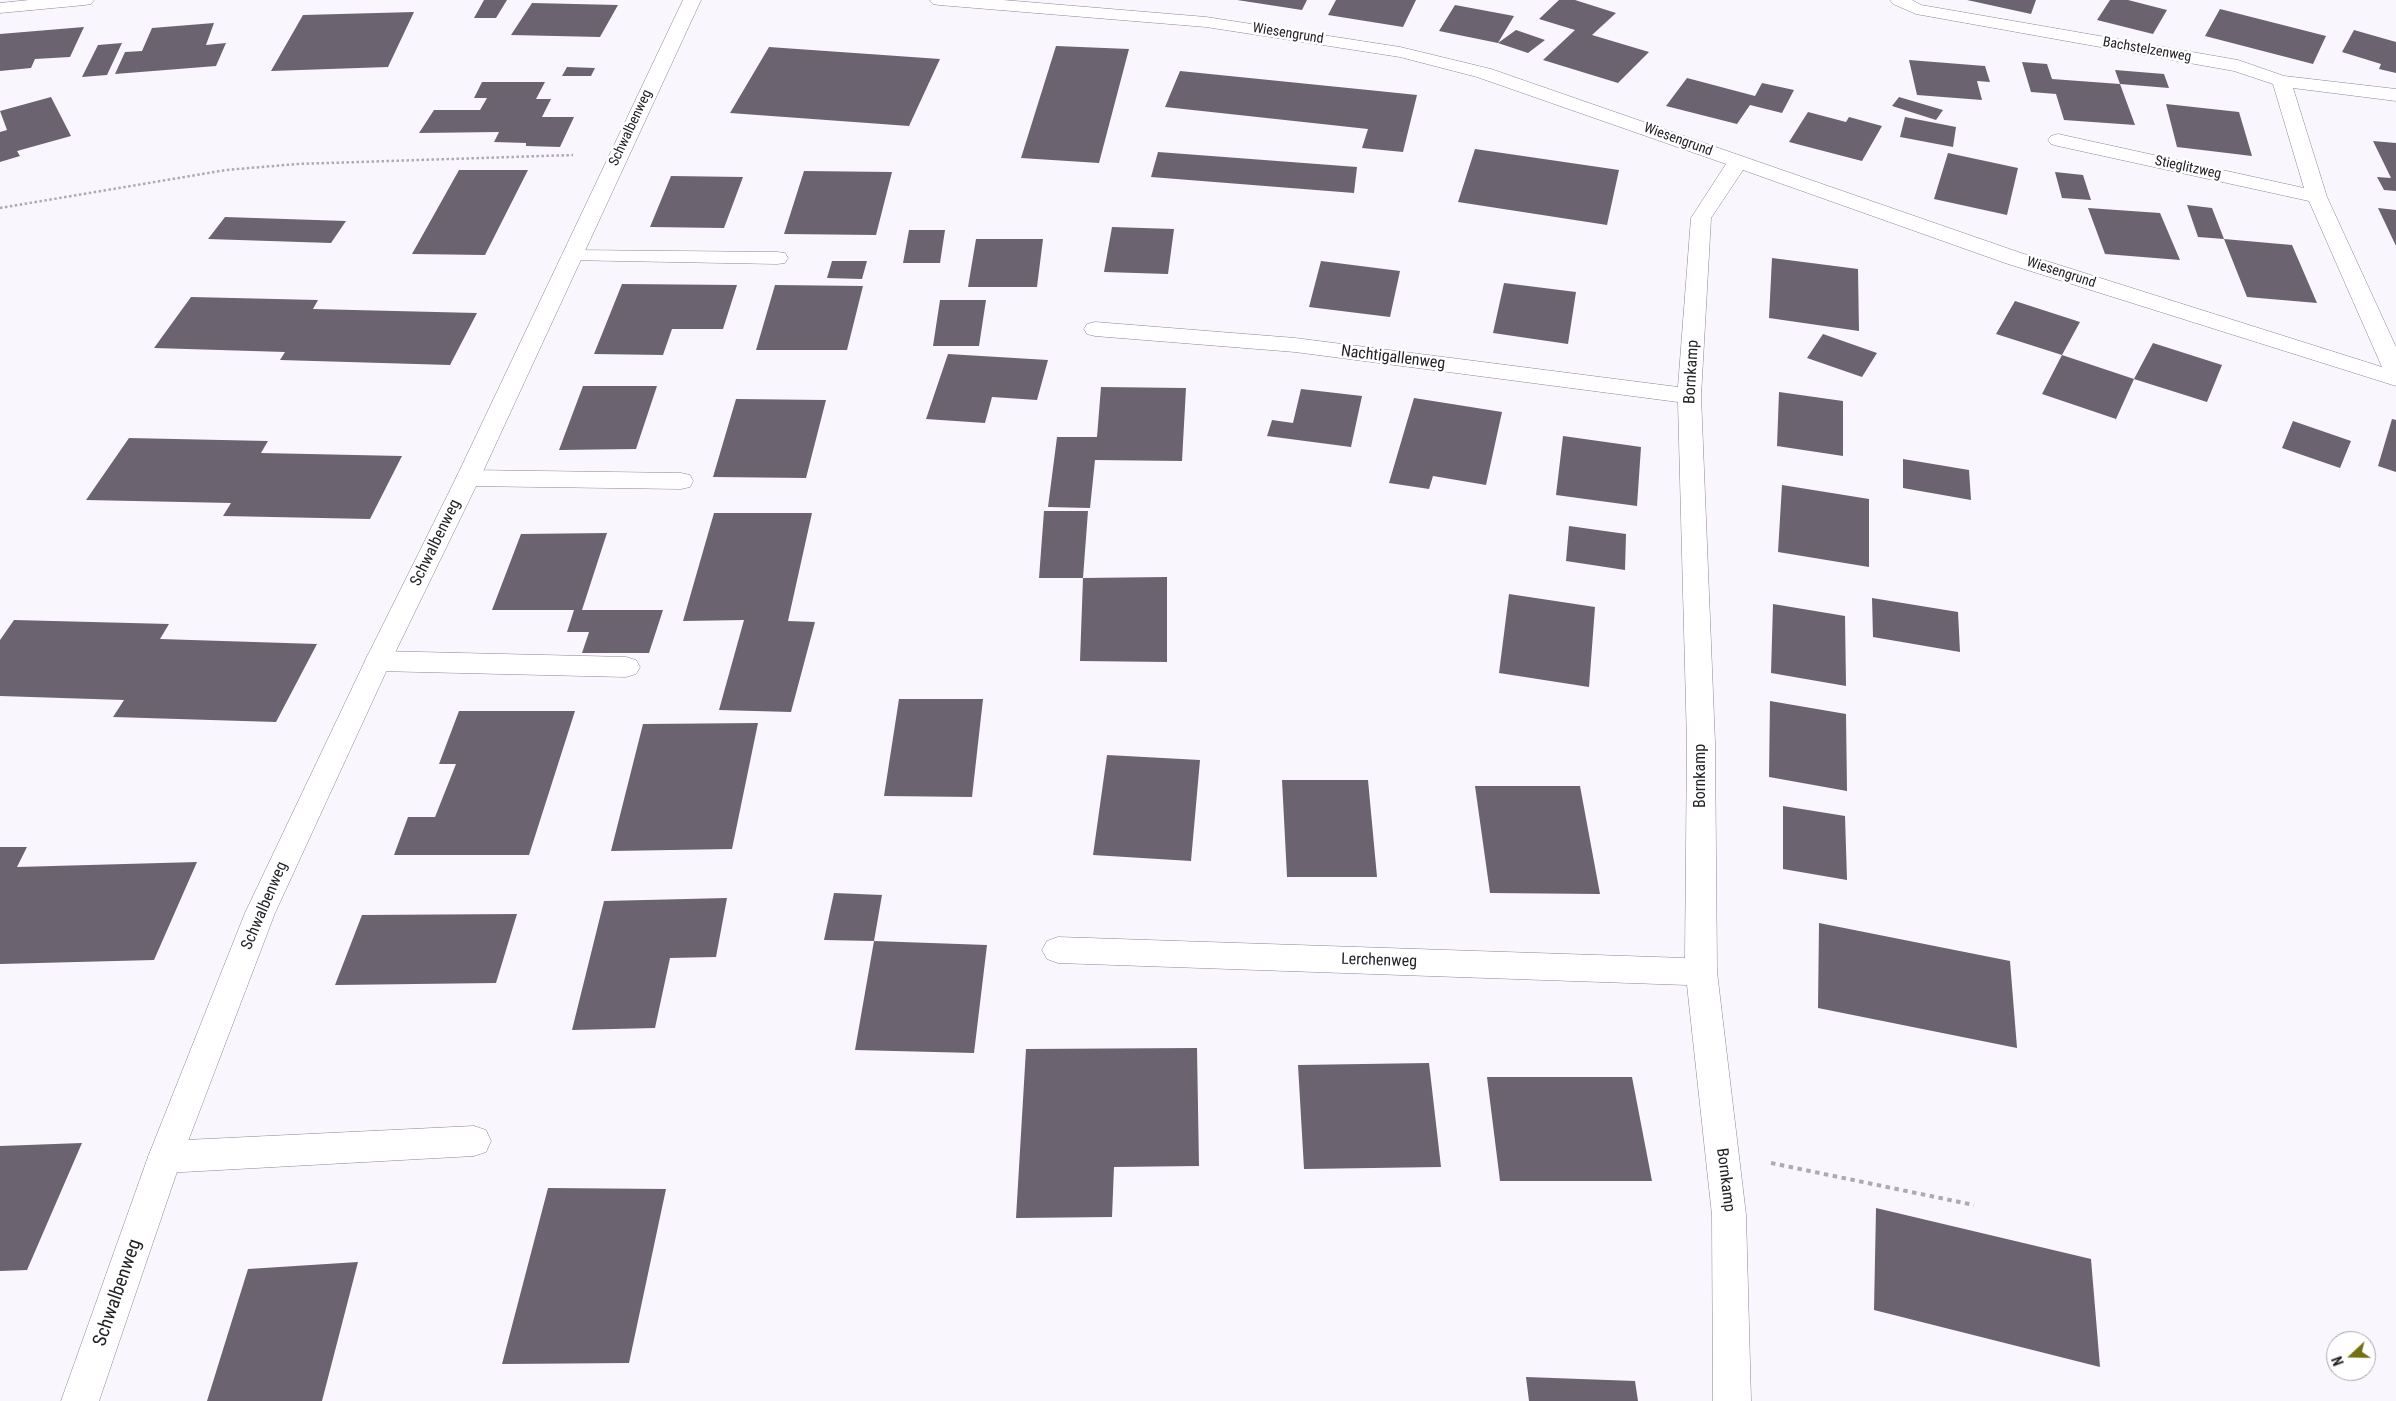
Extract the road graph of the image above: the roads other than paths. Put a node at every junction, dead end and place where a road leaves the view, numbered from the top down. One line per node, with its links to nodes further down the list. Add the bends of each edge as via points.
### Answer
1 (85, 0): 5 (street)
2 (692, 0): 11 (street, Schwalbenweg)
3 (939, 0): 9 (street, Wiesengrund, via 1206,22 1400,52 1484,73)
4 (1899, 0): 6 (street, Bachstelzenweg, via 1916,9 2238,66)
5 (0, 8)
6 (2281, 81): 7 (street, Bachstelzenweg); 10 (street)
7 (2396, 95)
8 (2058, 140): 10 (street, Stieglitzweg)
9 (1738, 162): 15 (street, Wiesengrund, via 2013,258); 16 (street, Bornkamp, via 1701,218)
10 (2317, 197): 14 (street)
11 (572, 256): 12 (street); 17 (street, Schwalbenweg)
12 (776, 258)
13 (1095, 329): 16 (street, Nachtigallenweg, via 1295,345)
14 (2396, 372)
15 (2396, 379)
16 (1689, 396): 22 (street, Bornkamp, via 1701,744)
17 (468, 478): 18 (street); 19 (street, Schwalbenweg)
18 (681, 481)
19 (378, 661): 20 (street); 24 (street, Schwalbenweg, via 260,913)
20 (626, 667)
21 (1058, 950): 22 (street, Lerchenweg)
22 (1701, 972): 26 (street, Bornkamp, via 1729,1215)
23 (474, 1141): 24 (street)
24 (166, 1157): 25 (street, Schwalbenweg)
25 (80, 1401)
26 (1732, 1401)

